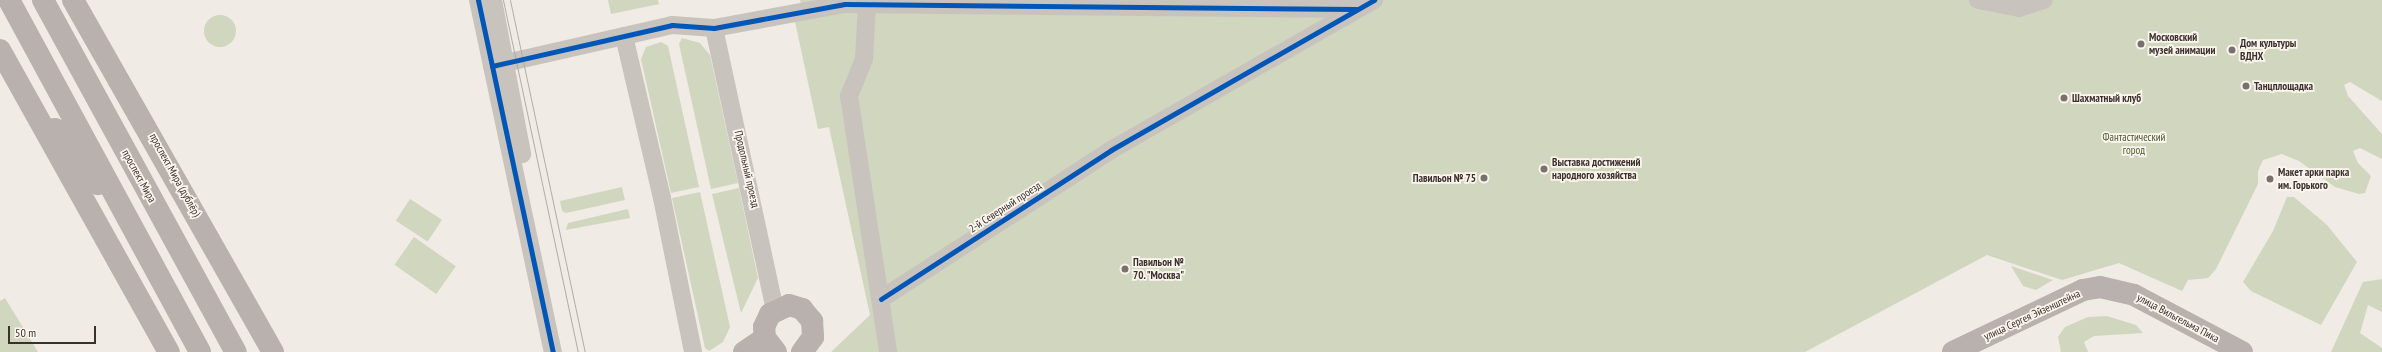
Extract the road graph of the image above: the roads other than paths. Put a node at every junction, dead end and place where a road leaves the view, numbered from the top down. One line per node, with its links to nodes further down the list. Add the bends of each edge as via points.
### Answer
1 (8, 0): 17 (main road)
2 (43, 0): 16 (main road, проспект Мира)
3 (478, 0): 14 (street)
4 (493, 0): 14 (street)
5 (1374, 0): 10 (street, 2-й Северный проезд)
6 (1978, 0): 7 (street, via 2019,8)
7 (2044, 0)
8 (867, 4): 10 (street); 11 (street, via 799,10); 19 (street, via 864,59 849,96)
9 (78, 9): 16 (main road); 25 (main road, проспект Мира (дублёр))
10 (1356, 9): 19 (street, 2-й Северный проезд, via 1140,133)
11 (714, 28): 12 (street, via 672,25); 20 (street, Продольный проезд)
12 (624, 36): 14 (street); 28 (street, via 662,198)
13 (0, 50): 15 (main road)
14 (498, 64): 26 (street); 27 (street)
15 (12, 74): 17 (main road); 22 (main road)
16 (167, 227): 24 (main road, проспект Мира)
17 (143, 242): 23 (main road)
18 (2113, 288): 32 (main road, улица Сергея Эйзенштейна, via 2083,290); 33 (main road, улица Вильгельма Пика, via 2134,295)
19 (881, 299): 31 (street)
20 (775, 310): 21 (main road, via 766,320); 30 (main road, via 796,306 810,317 814,337)
21 (773, 348): 29 (main road)
22 (169, 352)
23 (200, 352)
24 (236, 352)
25 (273, 352)
26 (553, 352)
27 (565, 352)
28 (693, 352)
29 (744, 352)
30 (802, 352)
31 (888, 352)
32 (1953, 352)
33 (2242, 352)

